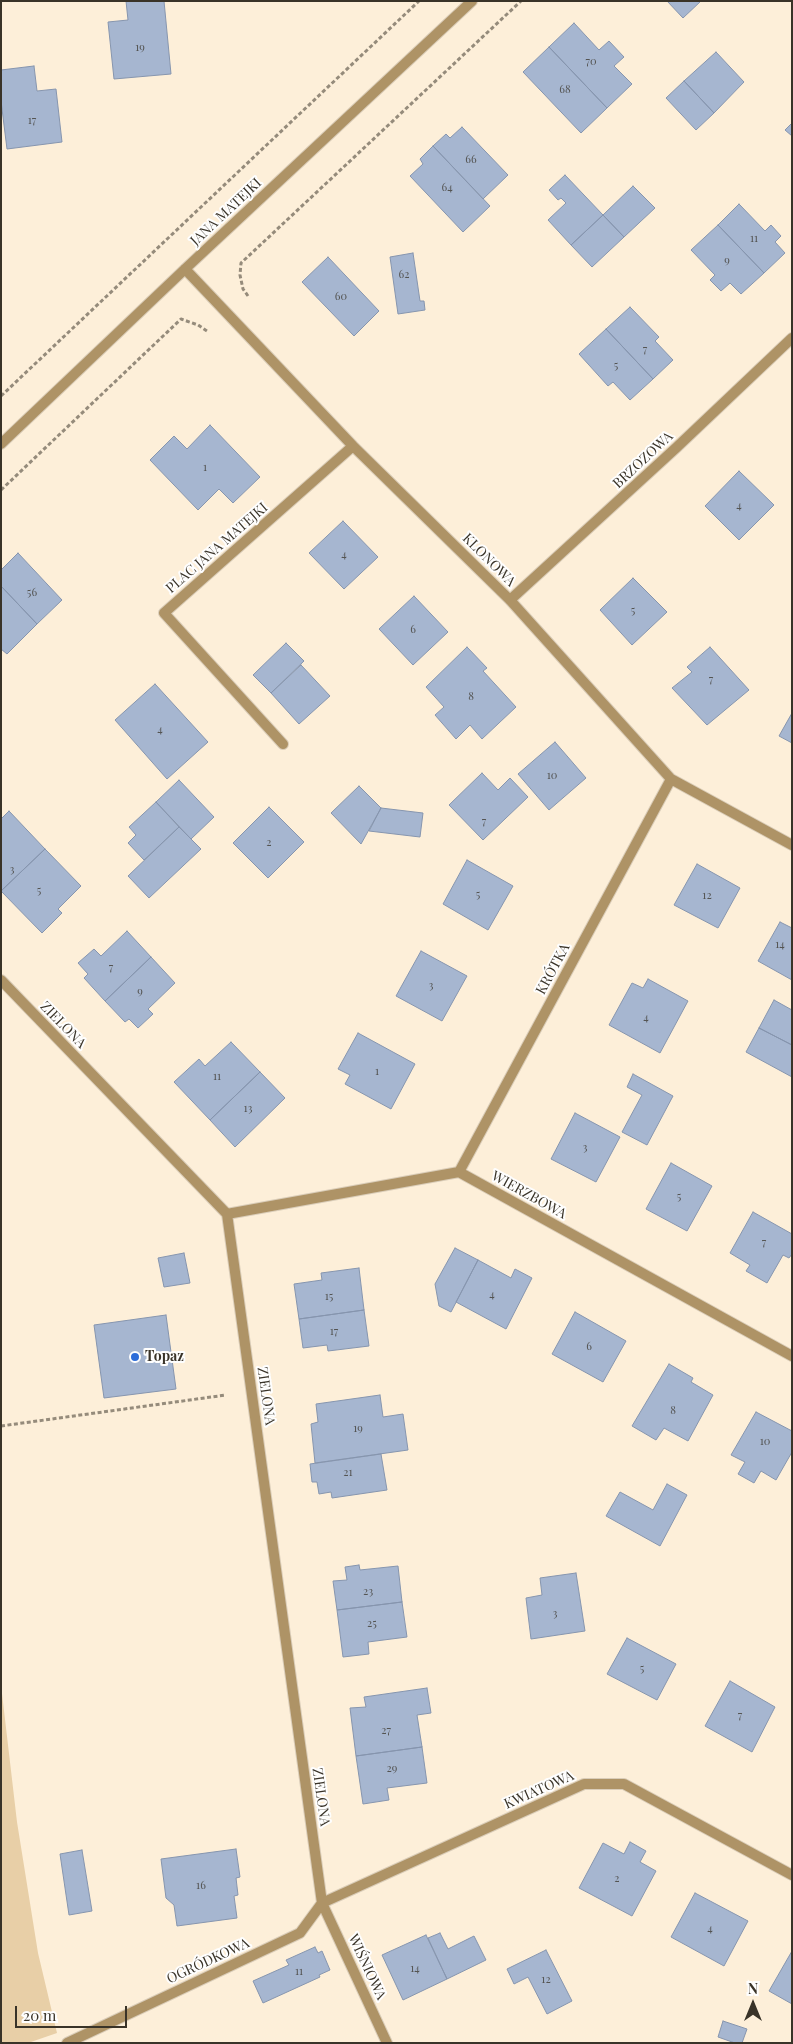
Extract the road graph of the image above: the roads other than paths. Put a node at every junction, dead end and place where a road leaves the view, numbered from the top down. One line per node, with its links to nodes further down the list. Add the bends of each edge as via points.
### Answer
1 (472, 1): 2 (street, JANA MATEJKI)
2 (185, 269): 4 (street, JANA MATEJKI); 5 (street, KLONOWA)
3 (792, 338): 6 (street, BRZOZOWA)
4 (1, 444)
5 (353, 446): 6 (street, KLONOWA); 7 (street, PLAC JANA MATEJKI, via 164,613)
6 (510, 600): 8 (street, KLONOWA)
7 (283, 744)
8 (671, 779): 9 (street, KLONOWA); 11 (street, KRÓTKA)
9 (792, 845)
10 (1, 980): 12 (street, ZIELONA)
11 (459, 1172): 12 (street); 13 (street, WIERZBOWA)
12 (227, 1214): 15 (street, ZIELONA)
13 (792, 1356)
14 (792, 1875): 15 (street, KWIATOWA, via 624,1784 584,1784)
15 (322, 1903): 16 (street, OGRÓDKOWA, via 300,1934); 17 (street, WIŚNIOWA)
16 (67, 2043)
17 (387, 2043)

